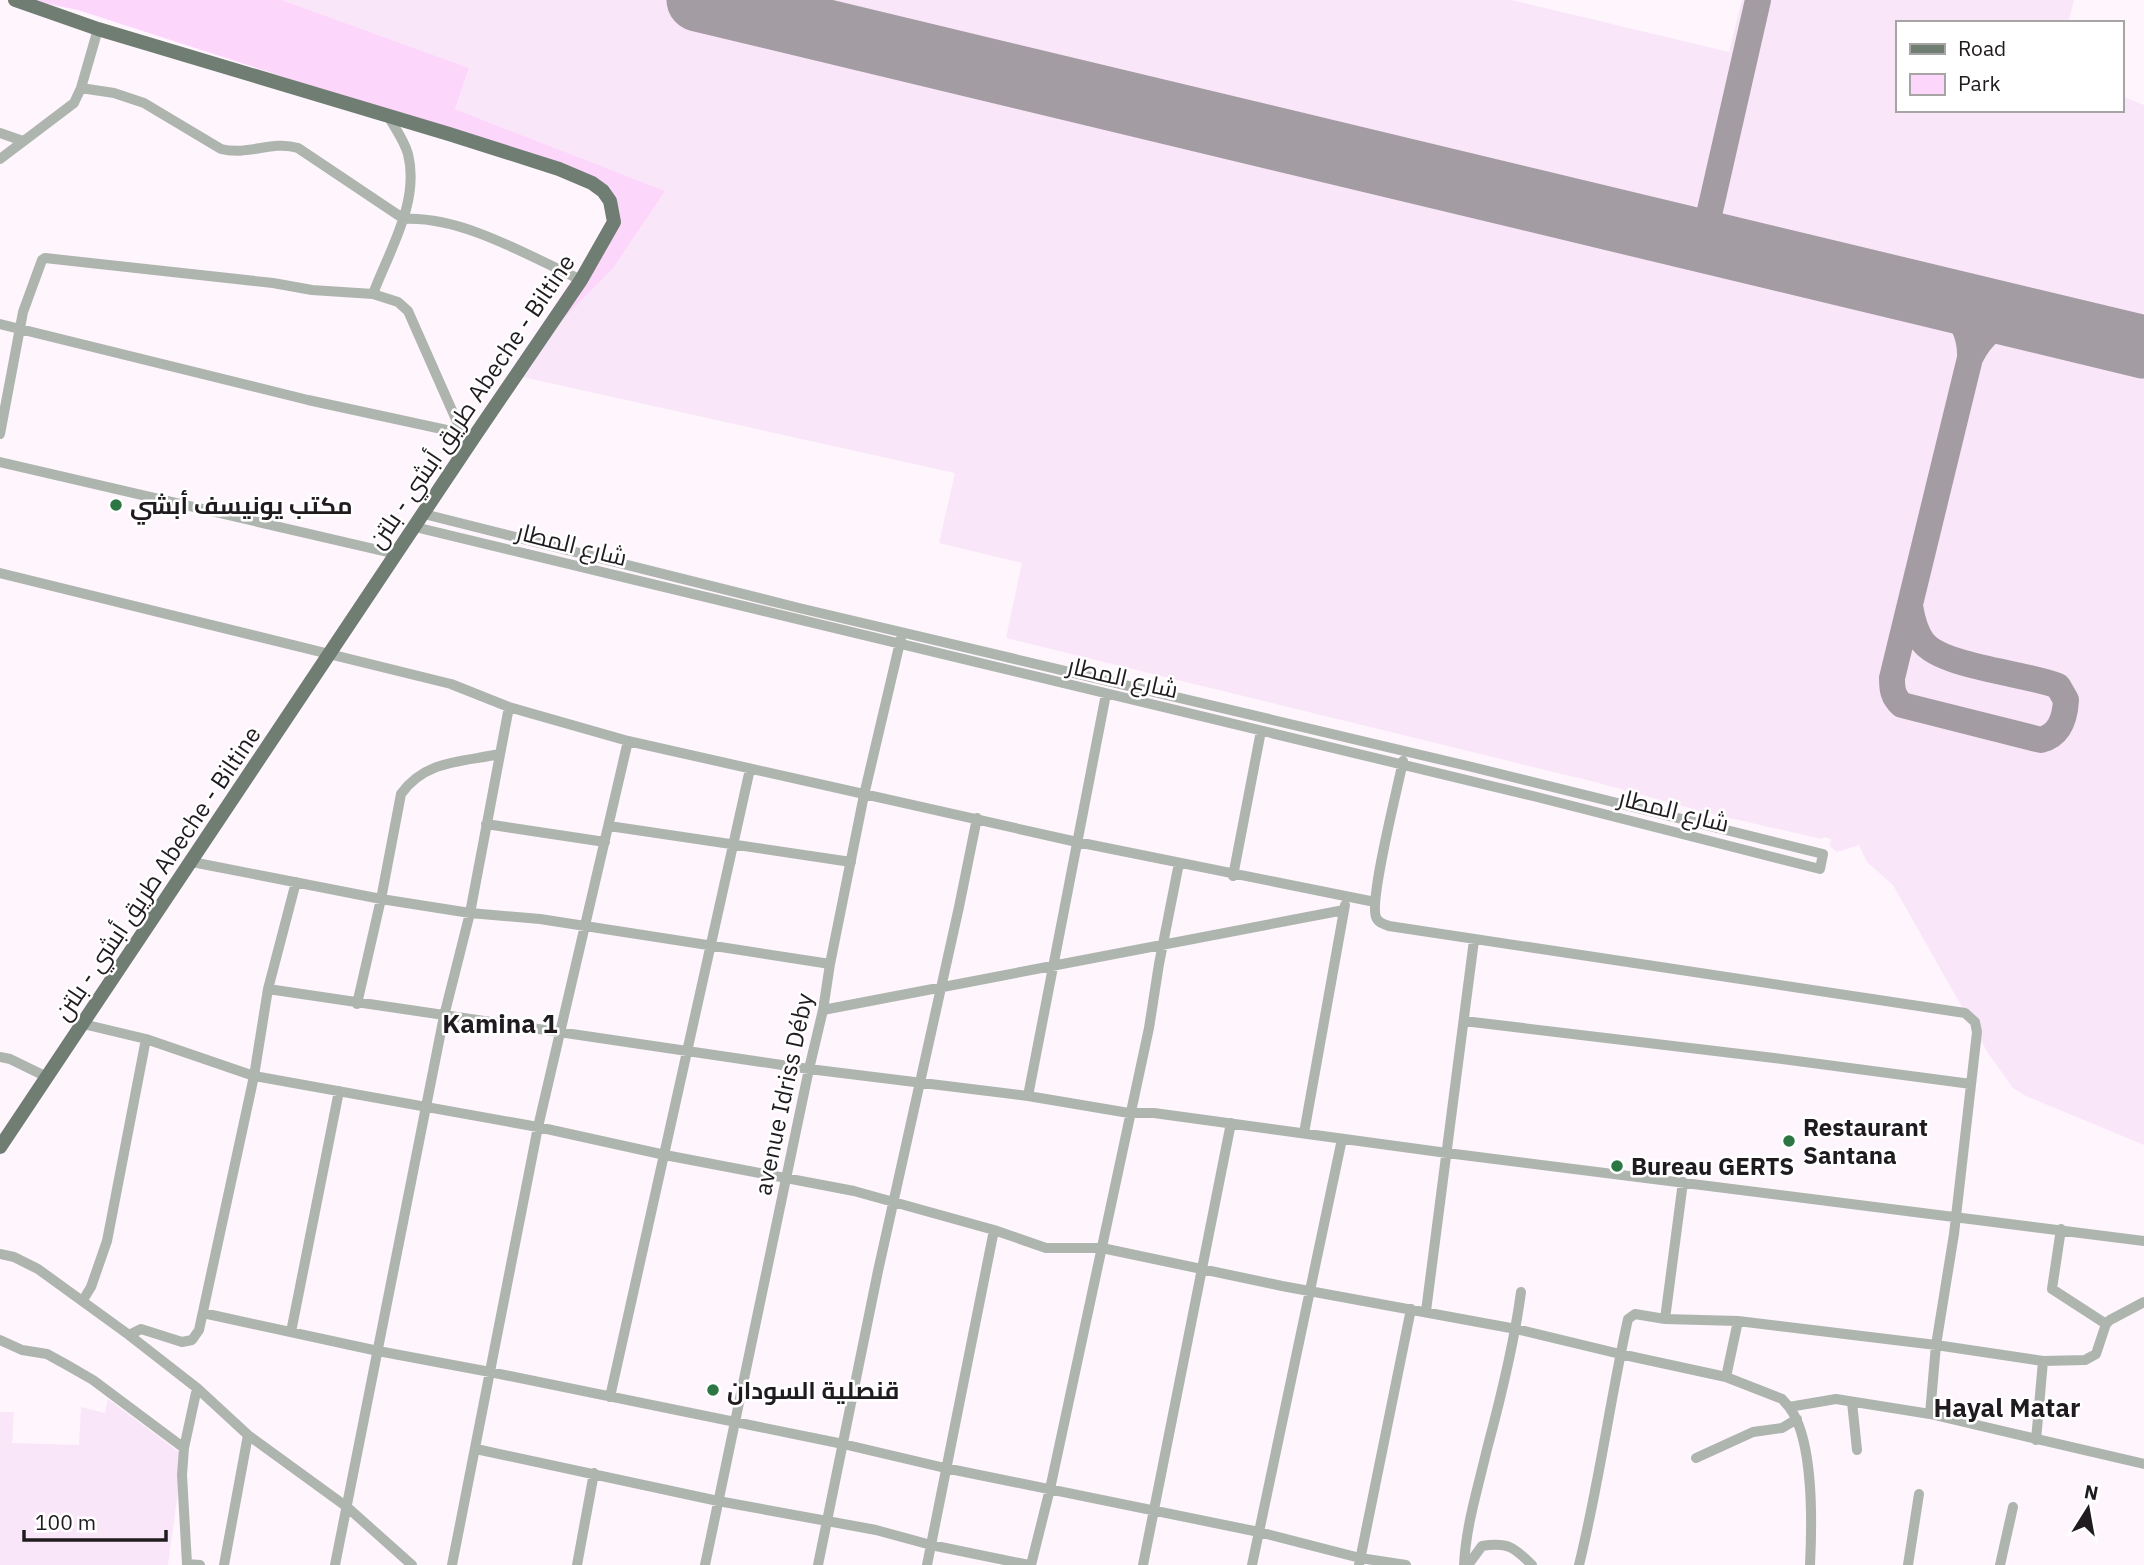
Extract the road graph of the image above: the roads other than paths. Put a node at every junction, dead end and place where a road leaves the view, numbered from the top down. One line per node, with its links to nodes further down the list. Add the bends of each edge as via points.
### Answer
1 (15, 0): 2 (main road, طريق أبشي - بلتن Abeche - Biltine)
2 (98, 29): 3 (street); 4 (main road, طريق أبشي - بلتن Abeche - Biltine)
3 (81, 88): 6 (street, via 74,103); 8 (street, via 144,103 221,149 232,152 286,144 298,148)
4 (388, 116): 8 (street, via 408,155); 9 (main road, طريق أبشي - بلتن Abeche - Biltine, via 559,169 603,191 614,222)
5 (0, 134): 6 (street)
6 (23, 141): 7 (street)
7 (0, 159)
8 (404, 219): 9 (street, via 485,236); 10 (street)
9 (581, 280): 14 (main road, طريق أبشي - بلتن Abeche - Biltine)
10 (373, 294): 12 (street, via 45,258); 14 (street, via 398,302 408,311)
11 (0, 324): 12 (street)
12 (19, 330): 13 (street); 14 (street)
13 (0, 434)
14 (468, 435): 16 (main road, طريق أبشي - بلتن Abeche - Biltine)
15 (0, 462): 18 (street)
16 (424, 514): 17 (main road, طريق أبشي - بلتن Abeche - Biltine); 19 (street, شارع المطار)
17 (415, 527): 18 (main road, طريق أبشي - بلتن Abeche - Biltine); 21 (street, شارع المطار)
18 (396, 554): 26 (main road, طريق أبشي - بلتن Abeche - Biltine)
19 (636, 567): 21 (street); 22 (street, شارع المطار)
20 (0, 573): 26 (street)
21 (632, 580): 23 (street, شارع المطار)
22 (799, 608): 23 (street); 24 (street, شارع المطار)
23 (796, 620): 25 (street, شارع المطار)
24 (904, 633): 25 (street, avenue Idriss Déby); 31 (street, شارع المطار)
25 (898, 644): 27 (street, شارع المطار); 35 (street, avenue Idriss Déby)
26 (331, 654): 28 (street, via 451,684); 42 (main road, طريق أبشي - بلتن Abeche - Biltine)
27 (1106, 694): 29 (street, شارع المطار); 40 (street)
28 (509, 707): 30 (street); 32 (street)
29 (1261, 731): 33 (street, شارع المطار); 45 (street)
30 (628, 741): 34 (street); 38 (street)
31 (1405, 751): 33 (street); 33 (street, شارع المطار, via 1823,854 1820,869)
32 (500, 754): 37 (street); 48 (street, via 427,769 411,781 401,794)
33 (1402, 765): 49 (street)
34 (750, 769): 35 (street); 41 (street)
35 (864, 795): 36 (street); 43 (street, avenue Idriss Déby)
36 (976, 818): 40 (street); 58 (street)
37 (486, 824): 39 (street); 51 (street)
38 (608, 826): 39 (street); 41 (street)
39 (605, 842): 52 (street)
40 (1077, 842): 44 (street); 57 (street)
41 (732, 843): 43 (street); 55 (street)
42 (192, 862): 46 (street); 64 (main road, طريق أبشي - بلتن Abeche - Biltine)
43 (851, 862): 56 (street, avenue Idriss Déby)
44 (1180, 863): 45 (street); 54 (street)
45 (1233, 876): 47 (street)
46 (296, 882): 48 (street); 59 (street)
47 (1346, 896): 49 (street); 50 (street)
48 (381, 899): 51 (street); 60 (street)
49 (1375, 902): 53 (street, via 1376,917 1389,926)
50 (1344, 910): 54 (street); 80 (street)
51 (470, 914): 52 (street); 62 (street)
52 (585, 927): 55 (street); 65 (street)
53 (1474, 940): 63 (street); 73 (street, via 1965,1013 1975,1022 1977,1032)
54 (1163, 946): 57 (street); 77 (street)
55 (711, 947): 56 (street); 67 (street)
56 (830, 964): 61 (street, avenue Idriss Déby)
57 (1054, 965): 58 (street); 75 (street)
58 (941, 986): 61 (street); 72 (street)
59 (268, 989): 60 (street); 70 (street)
60 (357, 1004): 62 (street)
61 (823, 1010): 69 (street, avenue Idriss Déby)
62 (444, 1016): 65 (street); 76 (street)
63 (1464, 1021): 73 (street); 83 (street)
64 (83, 1024): 66 (street); 71 (main road, طريق أبشي - بلتن Abeche - Biltine)
65 (561, 1031): 67 (street); 79 (street)
66 (146, 1039): 70 (street); 97 (street, via 107,1241)
67 (688, 1050): 69 (street); 84 (street)
68 (0, 1057): 71 (street)
69 (808, 1069): 72 (street); 85 (street, avenue Idriss Déby)
70 (254, 1076): 74 (street); 101 (street)
71 (47, 1077): 82 (main road, طريق أبشي - بلتن Abeche - Biltine)
72 (918, 1082): 75 (street); 87 (street)
73 (1972, 1084): 88 (street)
74 (339, 1091): 76 (street); 106 (street)
75 (1028, 1096): 77 (street)
76 (427, 1106): 79 (street); 110 (street)
77 (1129, 1113): 78 (street); 92 (street)
78 (1231, 1124): 80 (street); 94 (street)
79 (538, 1127): 84 (street); 113 (street)
80 (1304, 1133): 81 (street)
81 (1342, 1139): 83 (street); 95 (street)
82 (0, 1147)
83 (1447, 1153): 86 (street); 100 (street)
84 (665, 1155): 85 (street); 116 (street)
85 (787, 1179): 87 (street); 121 (street, avenue Idriss Déby)
86 (1683, 1182): 88 (street); 102 (street)
87 (892, 1201): 90 (street); 124 (street)
88 (1956, 1216): 89 (street); 109 (street)
89 (2061, 1229): 91 (street); 104 (street, via 2052,1289)
90 (994, 1230): 92 (street, via 1053,1250); 130 (street)
91 (2144, 1241)
92 (1102, 1248): 94 (street); 132 (street)
93 (0, 1254): 97 (street, via 38,1269)
94 (1202, 1269): 95 (street); 137 (street)
95 (1308, 1291): 99 (street); 139 (street)
96 (1521, 1292): 105 (street)
97 (83, 1300): 107 (street)
98 (2144, 1302): 104 (street)
99 (1411, 1309): 100 (street); 141 (street)
100 (1426, 1311): 105 (street)
101 (203, 1313): 106 (street); 107 (street, via 192,1340 182,1342 141,1329)
102 (1665, 1319): 103 (street); 111 (street, via 1635,1314 1628,1319)
103 (1738, 1321): 109 (street); 114 (street)
104 (2106, 1324): 112 (street, via 2092,1358)
105 (1516, 1329): 111 (street); 155 (street, via 1471,1509)
106 (291, 1332): 110 (street)
107 (129, 1335): 115 (street)
108 (0, 1340): 125 (street, via 47,1354 93,1380)
109 (1936, 1345): 112 (street); 119 (street)
110 (378, 1351): 113 (street); 135 (street)
111 (1620, 1354): 114 (street); 157 (street)
112 (2043, 1361): 123 (street)
113 (490, 1372): 116 (street); 126 (street)
114 (1726, 1377): 118 (street, via 1782,1399)
115 (197, 1388): 122 (street); 125 (street)
116 (610, 1397): 121 (street)
117 (1852, 1402): 118 (street, via 1836,1399); 119 (street); 127 (street)
118 (1788, 1407): 120 (street)
119 (1930, 1414): 123 (street)
120 (1797, 1419): 128 (street, via 1782,1428 1753,1432); 158 (street, via 1811,1501)
121 (734, 1423): 124 (street); 134 (street, avenue Idriss Déby)
122 (248, 1435): 135 (street); 143 (street)
123 (2036, 1440): 129 (street)
124 (843, 1444): 130 (street); 138 (street)
125 (184, 1448): 142 (street, via 181,1485 187,1564)
126 (476, 1449): 131 (street); 146 (street)
127 (1857, 1450)
128 (1696, 1458)
129 (2144, 1464)
130 (945, 1468): 132 (street); 140 (street)
131 (594, 1473): 134 (street); 147 (street)
132 (1050, 1489): 137 (street); 151 (street)
133 (1919, 1494): 159 (street)
134 (718, 1501): 138 (street); 148 (street, avenue Idriss Déby)
135 (347, 1507): 144 (street); 145 (street)
136 (2013, 1507): 160 (street)
137 (1153, 1511): 139 (street); 152 (street)
138 (827, 1520): 140 (street); 149 (street)
139 (1259, 1532): 141 (street); 153 (street)
140 (931, 1545): 150 (street); 151 (street)
141 (1360, 1561): 154 (street)
142 (200, 1565)
143 (224, 1565)
144 (335, 1565)
145 (412, 1565)
146 (453, 1565)
147 (577, 1565)
148 (705, 1565)
149 (818, 1565)
150 (927, 1565)
151 (1030, 1565)
152 (1143, 1565)
153 (1252, 1565)
154 (1406, 1565)
155 (1466, 1565): 156 (street, via 1482,1546 1500,1543 1516,1549)
156 (1532, 1565)
157 (1579, 1565)
158 (1810, 1565)
159 (1908, 1565)
160 (2000, 1565)

